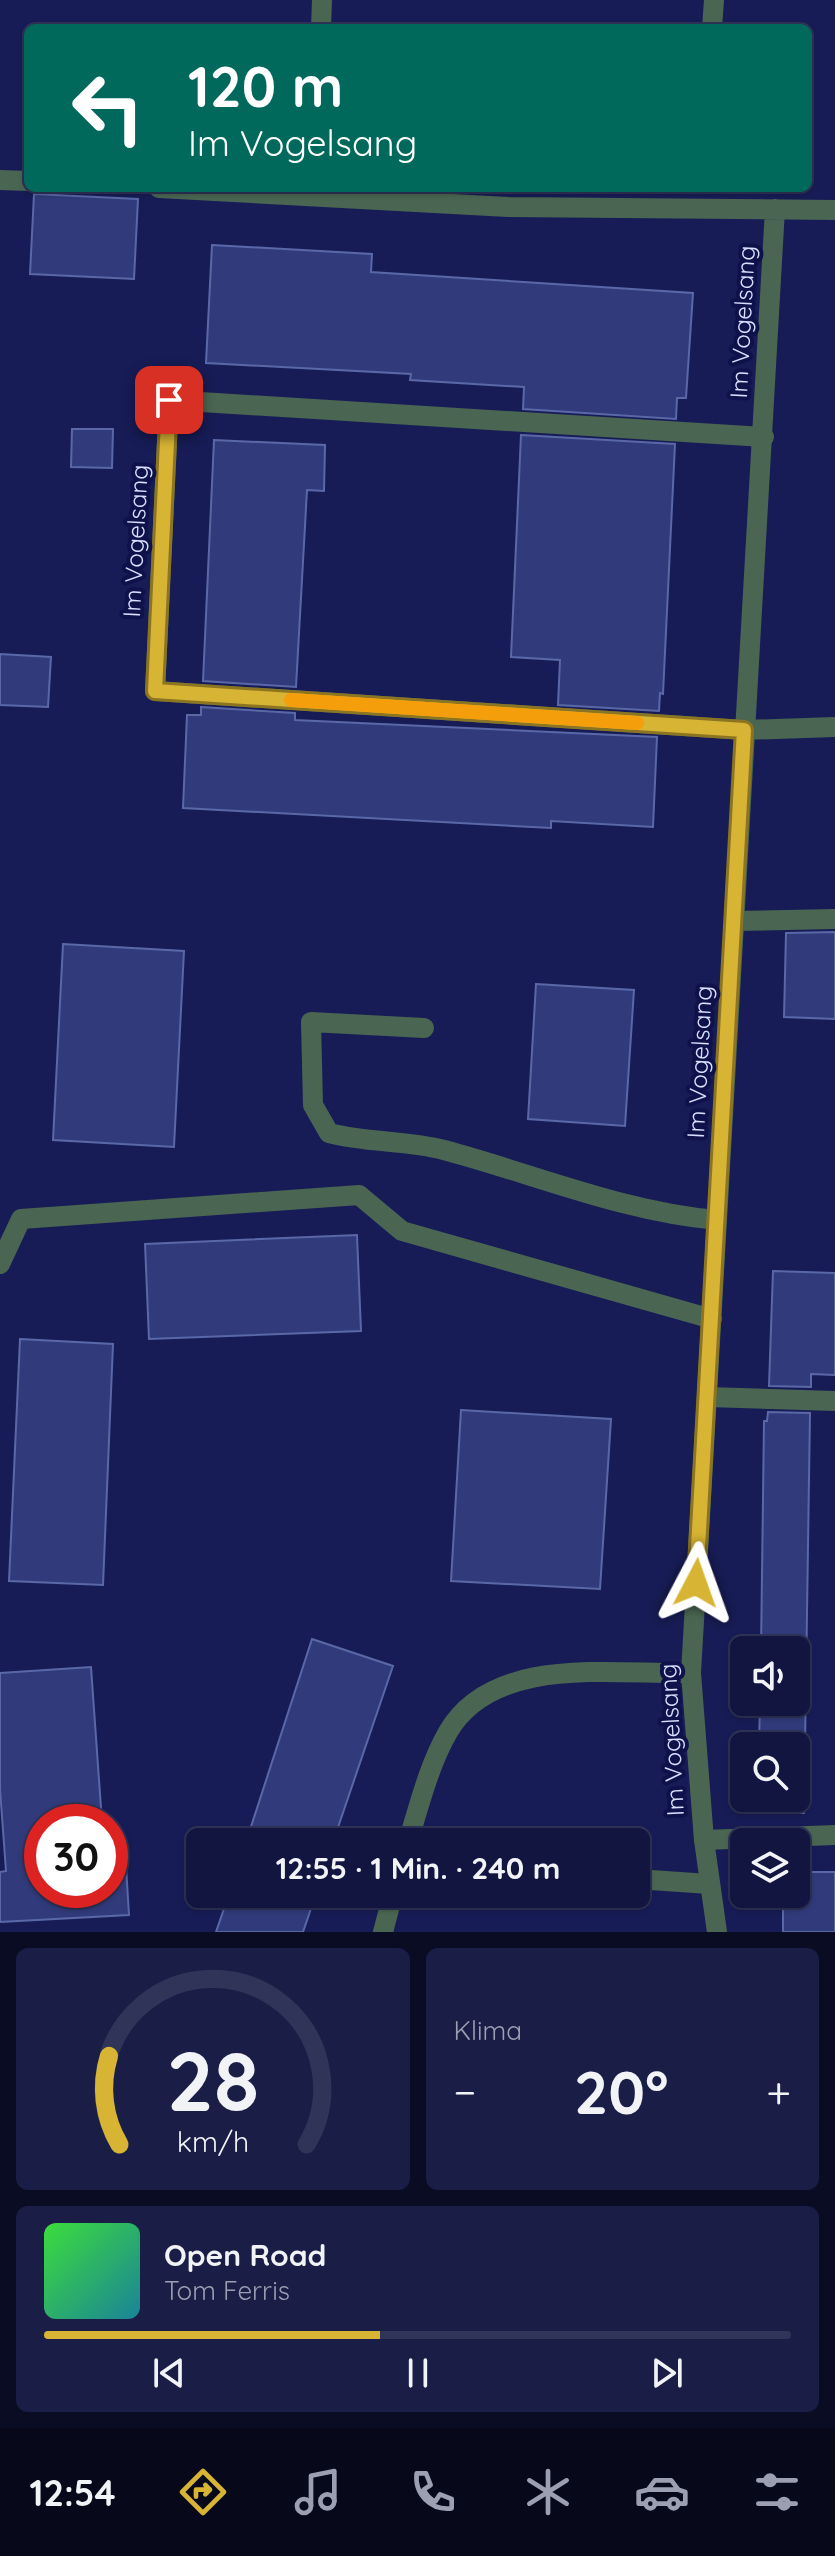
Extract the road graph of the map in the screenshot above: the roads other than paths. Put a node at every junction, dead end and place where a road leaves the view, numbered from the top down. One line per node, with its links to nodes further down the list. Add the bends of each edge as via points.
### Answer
1 (322, 0): 3 (street)
2 (714, 0): 4 (street)
3 (321, 24)
4 (712, 24)
5 (0, 180): 6 (street)
6 (24, 181)
7 (284, 192): 8 (street)
8 (315, 193): 9 (street, via 508,207)
9 (706, 198): 10 (street)
10 (775, 209): 11 (street); 12 (street, Im Vogelsang)
11 (835, 210)
12 (764, 437): 14 (street, Im Vogelsang); 14 (street, Im Vogelsang, via 169,400 155,691)
13 (835, 727): 14 (street)
14 (744, 730): 16 (street, Im Vogelsang)
15 (835, 919): 16 (street)
16 (734, 921): 18 (street, Im Vogelsang)
17 (424, 1028): 18 (street, via 311,1022 313,1105 329,1133 358,1141 439,1148 653,1210)
18 (717, 1220): 20 (street, Im Vogelsang)
19 (0, 1264): 20 (street, via 21,1219 359,1195 402,1231)
20 (712, 1319): 21 (street, Im Vogelsang)
21 (708, 1397): 22 (street); 23 (street, Im Vogelsang)
22 (835, 1401)
23 (691, 1673): 24 (street, via 543,1676 477,1697 441,1745); 26 (street, Im Vogelsang)
24 (413, 1828)
25 (835, 1835): 26 (street, Im Vogelsang)
26 (704, 1840): 28 (street, Im Vogelsang)
27 (650, 1880): 28 (street)
28 (709, 1884): 31 (street, Im Vogelsang)
29 (389, 1908): 30 (street)
30 (383, 1932)
31 (717, 1932)

